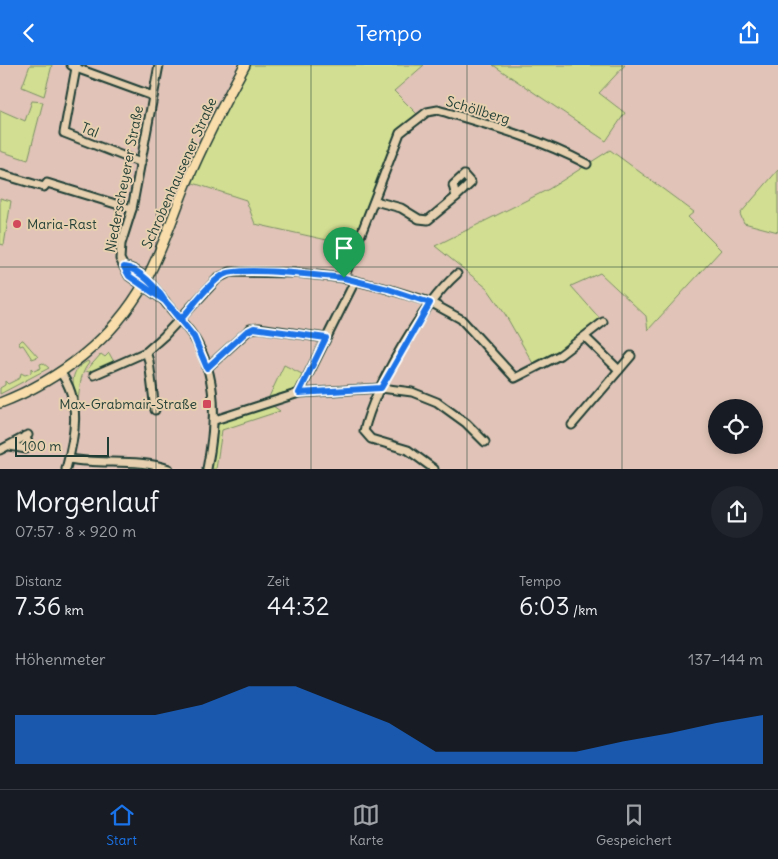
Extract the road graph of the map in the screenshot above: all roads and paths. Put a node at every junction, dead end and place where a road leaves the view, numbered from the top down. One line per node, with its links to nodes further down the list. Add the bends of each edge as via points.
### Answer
1 (159, 65): 4 (street, Niederscheyerer Straße)
2 (245, 65): 14 (main road, Schrobenhausener Straße, via 188,181)
3 (75, 66): 4 (street); 5 (street, Tal, via 64,133)
4 (153, 96): 5 (street, Niederscheyerer Straße)
5 (141, 163): 10 (street, Niederscheyerer Straße)
6 (587, 164): 9 (street, Schöllberg, via 544,143 433,109 400,133)
7 (0, 174): 10 (street, via 44,187 47,183)
8 (456, 197): 9 (street, via 424,221 401,208)
9 (376, 201): 12 (street, Schöllberg)
10 (132, 209): 14 (street, Niederscheyerer Straße, via 120,259 129,276)
11 (456, 274): 15 (street)
12 (344, 278): 13 (street); 16 (street, via 298,273 230,272 218,279)
13 (355, 281): 15 (street); 19 (street)
14 (144, 283): 16 (street); 24 (main road, Schrobenhausener Straße, via 105,336)
15 (430, 303): 18 (street, via 461,319 515,379 560,355); 26 (street)
16 (181, 319): 20 (street); 22 (street)
17 (603, 322): 18 (street)
18 (585, 337): 23 (street)
19 (326, 338): 22 (street, via 254,328); 27 (street)
20 (146, 352): 25 (street); 29 (street)
21 (631, 356): 23 (street)
22 (207, 368): 30 (street)
23 (619, 370): 31 (street)
24 (60, 372): 28 (main road, Schrobenhausener Straße); 35 (street, via 75,407)
25 (94, 375)
26 (381, 388): 27 (street); 32 (street, via 412,392 437,401); 39 (street, via 364,433 371,439 408,451)
27 (299, 393): 30 (street)
28 (0, 403)
29 (154, 410)
30 (215, 420): 38 (street)
31 (572, 425)
32 (485, 442)
33 (10, 446): 33 (street, via 27,436 26,449); 34 (street)
34 (0, 450)
35 (69, 459): 36 (street); 37 (street, via 147,463)
36 (66, 469)
37 (169, 469)
38 (207, 469)
39 (434, 469)

